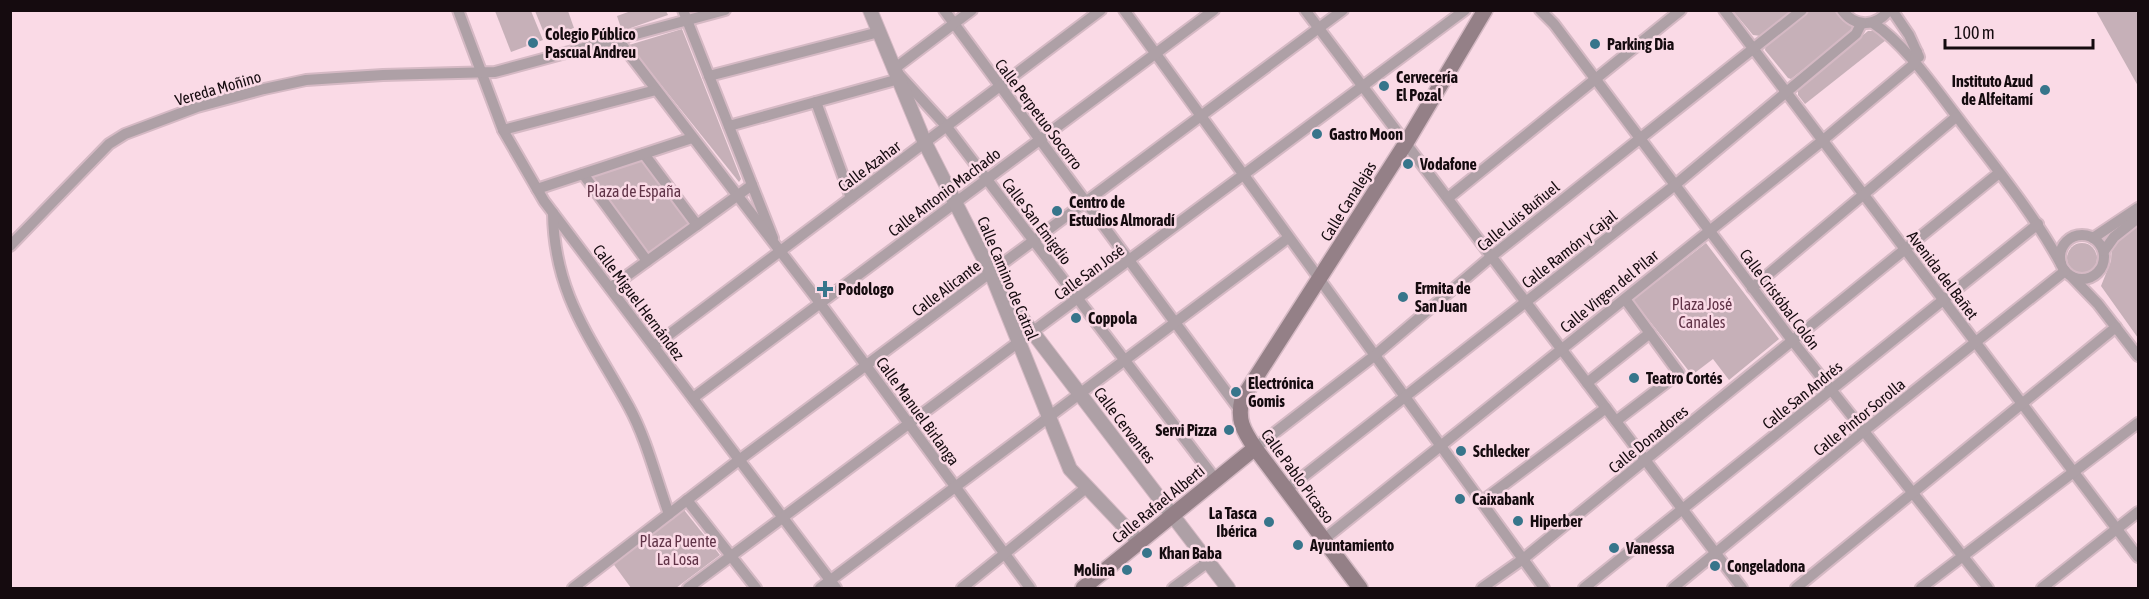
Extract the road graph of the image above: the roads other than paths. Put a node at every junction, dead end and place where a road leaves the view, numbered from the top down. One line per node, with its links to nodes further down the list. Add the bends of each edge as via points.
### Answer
1 (458, 10): 32 (street, Calle Miguel Hernández)
2 (724, 10): 20 (street, Vereda Moñino)
3 (870, 10): 26 (street, Calle Camino de Catral)
4 (944, 10): 22 (street, Calle Perpetuo Socorro)
5 (972, 10): 22 (street)
6 (1101, 10): 37 (street, Calle Azahar)
7 (1124, 10): 30 (street)
8 (1214, 10): 30 (street, Calle Antonio Machado)
9 (1305, 10): 25 (street)
10 (1343, 10): 25 (street, Calle Alicante)
11 (1465, 10): 38 (street, Calle San José)
12 (1485, 10): 52 (main road, Calle Canalejas)
13 (1540, 10): 23 (street, Calle Cristóbal Colón)
14 (1549, 10): 23 (street, Calle Cristóbal Colón)
15 (1681, 10): 36 (street)
16 (1724, 10): 28 (street, Avenida del Bañet)
17 (1802, 10): 28 (street, Calle Luis Buñuel)
18 (1842, 10): 24 (street)
19 (1891, 10): 21 (street); 29 (street)
20 (685, 15): 27 (street, Vereda Moñino); 34 (street)
21 (1873, 23): 24 (street); 31 (street)
22 (954, 24): 33 (street); 37 (street, Calle Perpetuo Socorro)
23 (1554, 24): 36 (street, Calle Cristóbal Colón)
24 (1861, 24): 40 (street, Calle Ramón y Cajal, via 1856,34)
25 (1320, 29): 38 (street); 42 (street, Calle Alicante)
26 (879, 32): 33 (street, Calle Camino de Catral); 34 (street)
27 (619, 41): 32 (street, Vereda Moñino, via 495,72); 39 (street, Calle Manuel Birlanga)
28 (1753, 49): 40 (street, Avenida del Bañet); 48 (street, Calle Luis Buñuel)
29 (1917, 52): 31 (street); 35 (street)
30 (1155, 54): 42 (street); 49 (street, Calle Antonio Machado)
31 (1914, 64): 35 (street); 50 (street, Calle Virgen del Pilar)
32 (481, 72): 46 (street, Calle Miguel Hernández); 77 (street, Vereda Moñino, via 306,80 197,106 125,134 110,144)
33 (897, 74): 41 (street); 45 (street, Calle San Emigdio); 51 (street, Calle Camino de Catral)
34 (709, 76): 44 (street)
35 (1929, 79): 43 (street)
36 (1596, 80): 48 (street, Calle Cristóbal Colón); 64 (street)
37 (1000, 87): 45 (street, Calle Azahar); 49 (street, Calle Perpetuo Socorro)
38 (1364, 87): 52 (street); 56 (street, Calle San José)
39 (656, 90): 46 (street); 47 (street, Calle Manuel Birlanga)
40 (1785, 91): 50 (street, Avenida del Bañet); 58 (street, Calle Ramón y Cajal)
41 (816, 102): 44 (street); 63 (street)
42 (1201, 117): 56 (street); 66 (street, Calle Alicante)
43 (1956, 117): 54 (street); 61 (street)
44 (729, 126): 59 (street)
45 (946, 127): 51 (street, Calle Azahar); 57 (street, Calle San Emigdio)
46 (502, 130): 60 (street, Calle Miguel Hernández)
47 (692, 138): 53 (street); 62 (street, Calle Manuel Birlanga)
48 (1640, 139): 58 (street, Calle Cristóbal Colón); 81 (street, Calle Luis Buñuel)
49 (1040, 140): 57 (street, Calle Antonio Machado); 66 (street, Calle Perpetuo Socorro)
50 (1822, 141): 61 (street, Avenida del Bañet); 72 (street, Calle Virgen del Pilar)
51 (925, 143): 63 (street, Calle Azahar); 65 (street, Calle Camino de Catral)
52 (1406, 143): 64 (street); 87 (main road, Calle Canalejas)
53 (644, 154): 55 (street); 70 (street)
54 (1999, 173): 71 (street); 78 (street, Calle Donadores)
55 (583, 174): 60 (street); 82 (street)
56 (1243, 176): 73 (street); 83 (street, Calle San José)
57 (987, 179): 65 (street, Calle Antonio Machado); 76 (street, Calle San Emigdio)
58 (1674, 184): 72 (street, Calle Cristóbal Colón); 92 (street, Calle Ramón y Cajal)
59 (752, 185): 62 (street); 80 (street)
60 (537, 189): 68 (street, Calle Miguel Hernández)
61 (1863, 195): 78 (street, Avenida del Bañet); 89 (street)
62 (736, 196): 70 (street); 80 (street, Calle Manuel Birlanga)
63 (851, 198): 80 (street, Calle Azahar)
64 (1448, 198): 81 (street)
65 (956, 202): 86 (street, Calle Camino de Catral); 94 (street, Calle Antonio Machado)
66 (1086, 202): 76 (street, Calle Alicante); 83 (street, Calle Perpetuo Socorro)
67 (2139, 207): 74 (street)
68 (553, 213): 88 (street, Calle Miguel Hernández); 136 (street, via 562,281 584,331 634,418)
69 (2139, 218): 79 (street, via 2114,237)
70 (697, 225): 82 (street)
71 (2041, 228): 75 (street, via 2056,241); 84 (street); 93 (street, Calle San Andrés)
72 (1708, 230): 89 (street, Calle Cristóbal Colón); 91 (street, Calle Virgen del Pilar)
73 (1288, 238): 87 (street); 96 (street)
74 (2093, 238): 75 (street, via 2076,236); 79 (street)
75 (2068, 240): 84 (street, via 2063,247)
76 (1034, 241): 86 (street, Calle Alicante); 90 (street, Calle San Emigdio)
77 (10, 246)
78 (1905, 250): 93 (street, Avenida del Bañet); 100 (street, Calle Donadores)
79 (2104, 251): 85 (street, via 2102,268)
80 (779, 252): 94 (street, Calle Manuel Birlanga); 103 (street, Calle Azahar)
81 (1492, 256): 92 (street); 105 (street, Calle Luis Buñuel)
82 (647, 261): 88 (street)
83 (1129, 261): 90 (street, Calle San José); 96 (street, Calle Perpetuo Socorro)
84 (2066, 271): 85 (street, via 2088,279); 95 (street); 102 (street, Calle Pintor Sorolla)
85 (2096, 275): 95 (street, via 2093,287)
86 (992, 278): 98 (street, Calle Cervantes); 101 (street, Calle Camino de Catral); 108 (street, Calle Alicante)
87 (1319, 281): 105 (street); 116 (main road, Calle Canalejas)
88 (610, 288): 103 (street, Calle Miguel Hernández)
89 (1752, 288): 100 (street, Calle Cristóbal Colón)
90 (1078, 299): 98 (street, Calle San José); 107 (street, Calle San Emigdio)
91 (1625, 299): 99 (street); 104 (street, Calle Virgen del Pilar)
92 (1526, 302): 104 (street); 113 (street, Calle Ramón y Cajal)
93 (1944, 302): 102 (street, Avenida del Bañet); 110 (street, Calle San Andrés)
94 (820, 303): 108 (street, Calle Manuel Birlanga); 112 (street, Calle Antonio Machado)
95 (2098, 303): 97 (street)
96 (1175, 322): 107 (street); 116 (street, Calle Perpetuo Socorro)
97 (2116, 327): 106 (street); 114 (street)
98 (1032, 332): 101 (street, Calle San José); 111 (street, Calle Cervantes)
99 (1650, 333): 109 (street); 118 (street, via 1680,373)
100 (1792, 341): 110 (street, Calle Cristóbal Colón); 125 (street, Calle Donadores)
101 (1017, 343): 117 (street, Calle Camino de Catral); 120 (street, Calle San José)
102 (1975, 343): 114 (street, Avenida del Bañet); 121 (street, Calle Pintor Sorolla)
103 (654, 346): 112 (street, Calle Miguel Hernández)
104 (1561, 349): 109 (street); 122 (street, Calle Virgen del Pilar)
105 (1374, 356): 113 (street); 123 (street, Calle Luis Buñuel)
106 (2139, 356)
107 (1124, 360): 111 (street); 127 (street, Calle San Emigdio)
108 (866, 366): 120 (street, Calle Manuel Birlanga); 124 (street, Calle Alicante)
109 (1587, 382): 115 (street)
110 (1832, 391): 121 (street, Calle Cristóbal Colón); 134 (street, Calle San Andrés)
111 (1080, 394): 117 (street); 137 (street, Calle Cervantes)
112 (693, 398): 124 (street, Calle Miguel Hernández)
113 (1405, 398): 122 (street); 130 (street, Calle Ramón y Cajal)
114 (2021, 404): 126 (street, Avenida del Bañet); 131 (street)
115 (1606, 408): 118 (street); 133 (street)
116 (1239, 409): 123 (main road, Calle Pablo Picasso, via 1242,429)
117 (1048, 417): 128 (street); 129 (street, Calle Camino de Catral, via 1070,469)
118 (1616, 422): 125 (street)
119 (2139, 423): 126 (street)
120 (908, 424): 128 (street, Calle Manuel Birlanga); 138 (street, Calle San José)
121 (1864, 431): 131 (street, Calle Cristóbal Colón); 142 (street, Calle Pintor Sorolla)
122 (1440, 447): 133 (street); 140 (street, Calle Virgen del Pilar)
123 (1255, 448): 127 (main road, Calle Rafael Alberti); 130 (main road, Calle Pablo Picasso)
124 (739, 460): 132 (street, Calle Alicante); 138 (street, Calle Miguel Hernández)
125 (1645, 460): 134 (street); 147 (street, Calle Donadores)
126 (2073, 472): 139 (street, Avenida del Bañet); 145 (street)
127 (1216, 480): 137 (main road, Calle Rafael Alberti)
128 (955, 487): 144 (street, Calle Manuel Birlanga); 149 (street)
129 (1086, 488): 141 (street, Calle Camino de Catral); 144 (street)
130 (1286, 490): 140 (main road, Calle Pablo Picasso)
131 (1912, 492): 145 (street, Calle Cristóbal Colón); 165 (street)
132 (687, 500): 136 (street, Calle Alicante); 143 (street)
133 (1481, 502): 147 (street)
134 (1683, 510): 142 (street); 162 (street, Calle San Andrés)
135 (2139, 512): 139 (street)
136 (669, 514): 150 (street, Calle Alicante)
137 (1172, 515): 141 (main road, Calle Rafael Alberti); 148 (street, Calle Cervantes)
138 (782, 517): 143 (street, Calle San José); 149 (street, Calle Miguel Hernández)
139 (2117, 529): 146 (street, Avenida del Bañet); 168 (street)
140 (1323, 540): 159 (main road, Calle Pablo Picasso)
141 (1139, 542): 156 (main road, Calle Rafael Alberti)
142 (1716, 554): 163 (street, Calle Pintor Sorolla); 164 (street)
143 (730, 555): 151 (street, Calle San José); 152 (street)
144 (1005, 555): 154 (street); 155 (street, Calle Manuel Birlanga)
145 (1963, 556): 166 (street); 167 (street, Calle Cristóbal Colón)
146 (2139, 557)
147 (1523, 560): 160 (street, Calle Donadores); 161 (street)
148 (1208, 562): 157 (street); 158 (street, Calle Cervantes)
149 (833, 585): 153 (street)
150 (573, 588)
151 (688, 588)
152 (756, 588)
153 (820, 588)
154 (962, 588)
155 (1030, 588)
156 (1083, 588)
157 (1173, 588)
158 (1228, 588)
159 (1359, 588)
160 (1482, 588)
161 (1544, 588)
162 (1584, 588)
163 (1673, 588)
164 (1742, 588)
165 (1796, 588)
166 (1921, 588)
167 (1989, 588)
168 (2042, 588)

